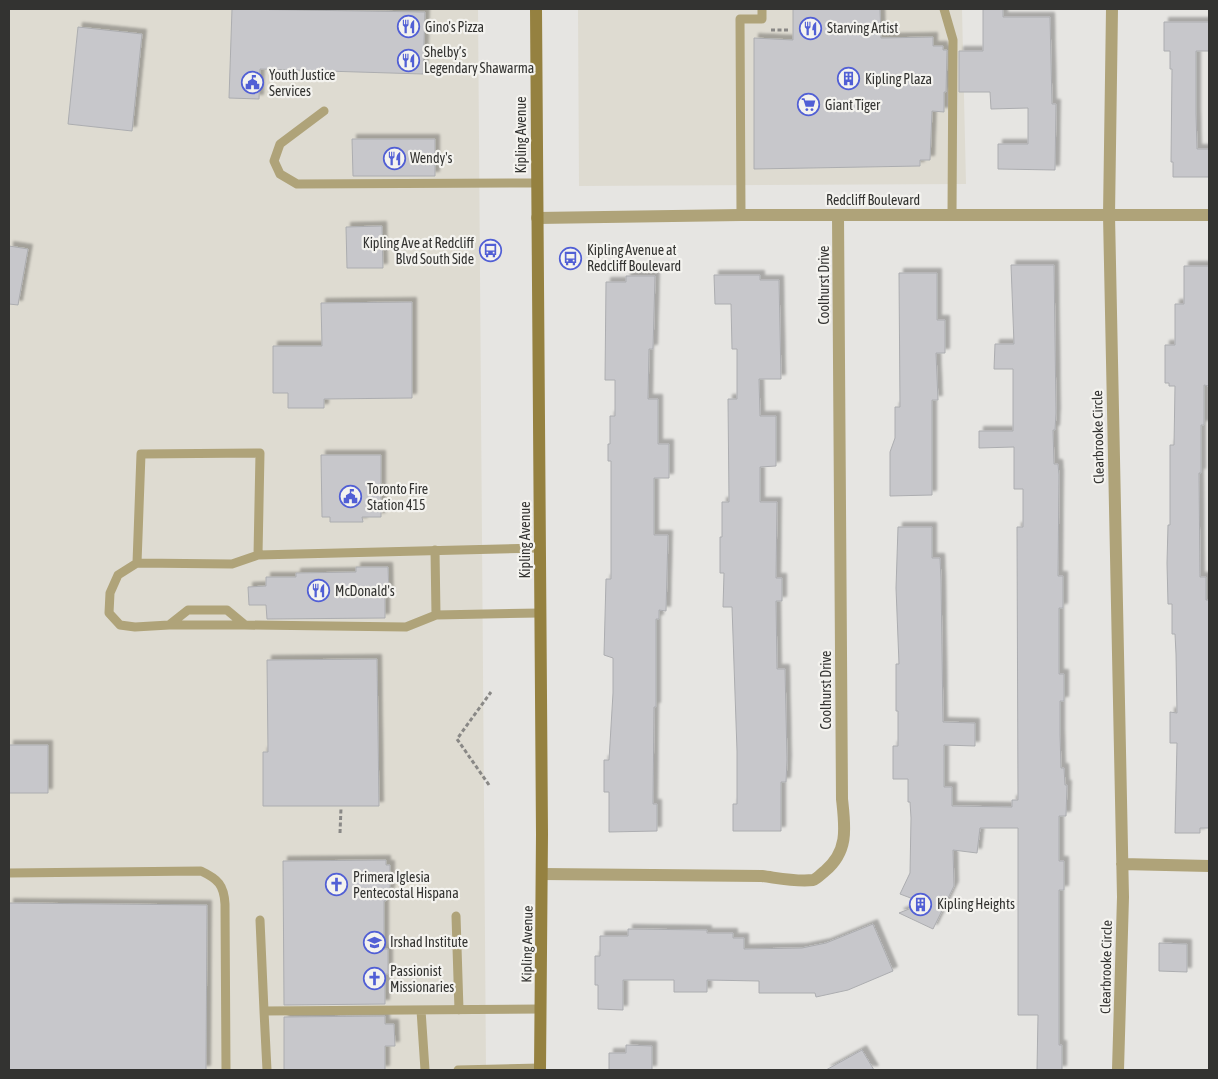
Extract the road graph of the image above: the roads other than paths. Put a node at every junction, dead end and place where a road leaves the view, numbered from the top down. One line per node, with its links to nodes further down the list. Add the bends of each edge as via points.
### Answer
1 (536, 9): 6 (main road, Kipling Avenue)
2 (762, 9): 7 (lane, via 762,19 740,19)
3 (944, 9): 10 (lane, via 953,40)
4 (1112, 9): 9 (street, Clearbrooke Circle)
5 (324, 111): 6 (lane, via 280,144 274,160 280,174 297,184)
6 (537, 183): 12 (main road, Kipling Avenue)
7 (741, 215): 8 (street, Redcliff Boulevard); 12 (street, Redcliff Boulevard)
8 (838, 215): 10 (street, Redcliff Boulevard); 24 (street, Coolhurst Drive, via 842,789 846,834 842,850 832,865 815,880 762,876)
9 (1109, 215): 10 (street, Redcliff Boulevard); 11 (street, Redcliff Boulevard); 21 (street, Clearbrooke Circle)
10 (952, 216)
11 (1209, 216)
12 (537, 218): 13 (main road, Kipling Avenue)
13 (540, 548): 14 (lane); 17 (main road, Kipling Avenue)
14 (435, 550): 15 (lane); 18 (lane)
15 (258, 555): 16 (lane, via 232,564); 16 (lane, via 260,453 141,454)
16 (137, 563): 19 (lane, via 118,575 110,593 110,613 120,625)
17 (540, 612): 18 (lane); 24 (main road, Kipling Avenue)
18 (436, 615): 20 (lane, via 406,627)
19 (169, 625): 20 (lane); 20 (lane, via 188,610 227,610)
20 (245, 625)
21 (1122, 864): 22 (street); 36 (street, Clearbrooke Circle)
22 (1209, 866)
23 (9, 873): 32 (lane, via 202,871 216,878 224,889 225,904)
24 (542, 874): 27 (main road, Kipling Avenue)
25 (456, 916): 29 (lane)
26 (260, 920): 30 (lane)
27 (541, 1009): 29 (lane); 31 (main road, Kipling Avenue)
28 (421, 1010): 29 (lane); 30 (lane); 34 (lane)
29 (459, 1010)
30 (264, 1011): 33 (lane)
31 (540, 1069): 35 (lane)
32 (226, 1070)
33 (267, 1070)
34 (425, 1070)
35 (458, 1070)
36 (1118, 1070)

